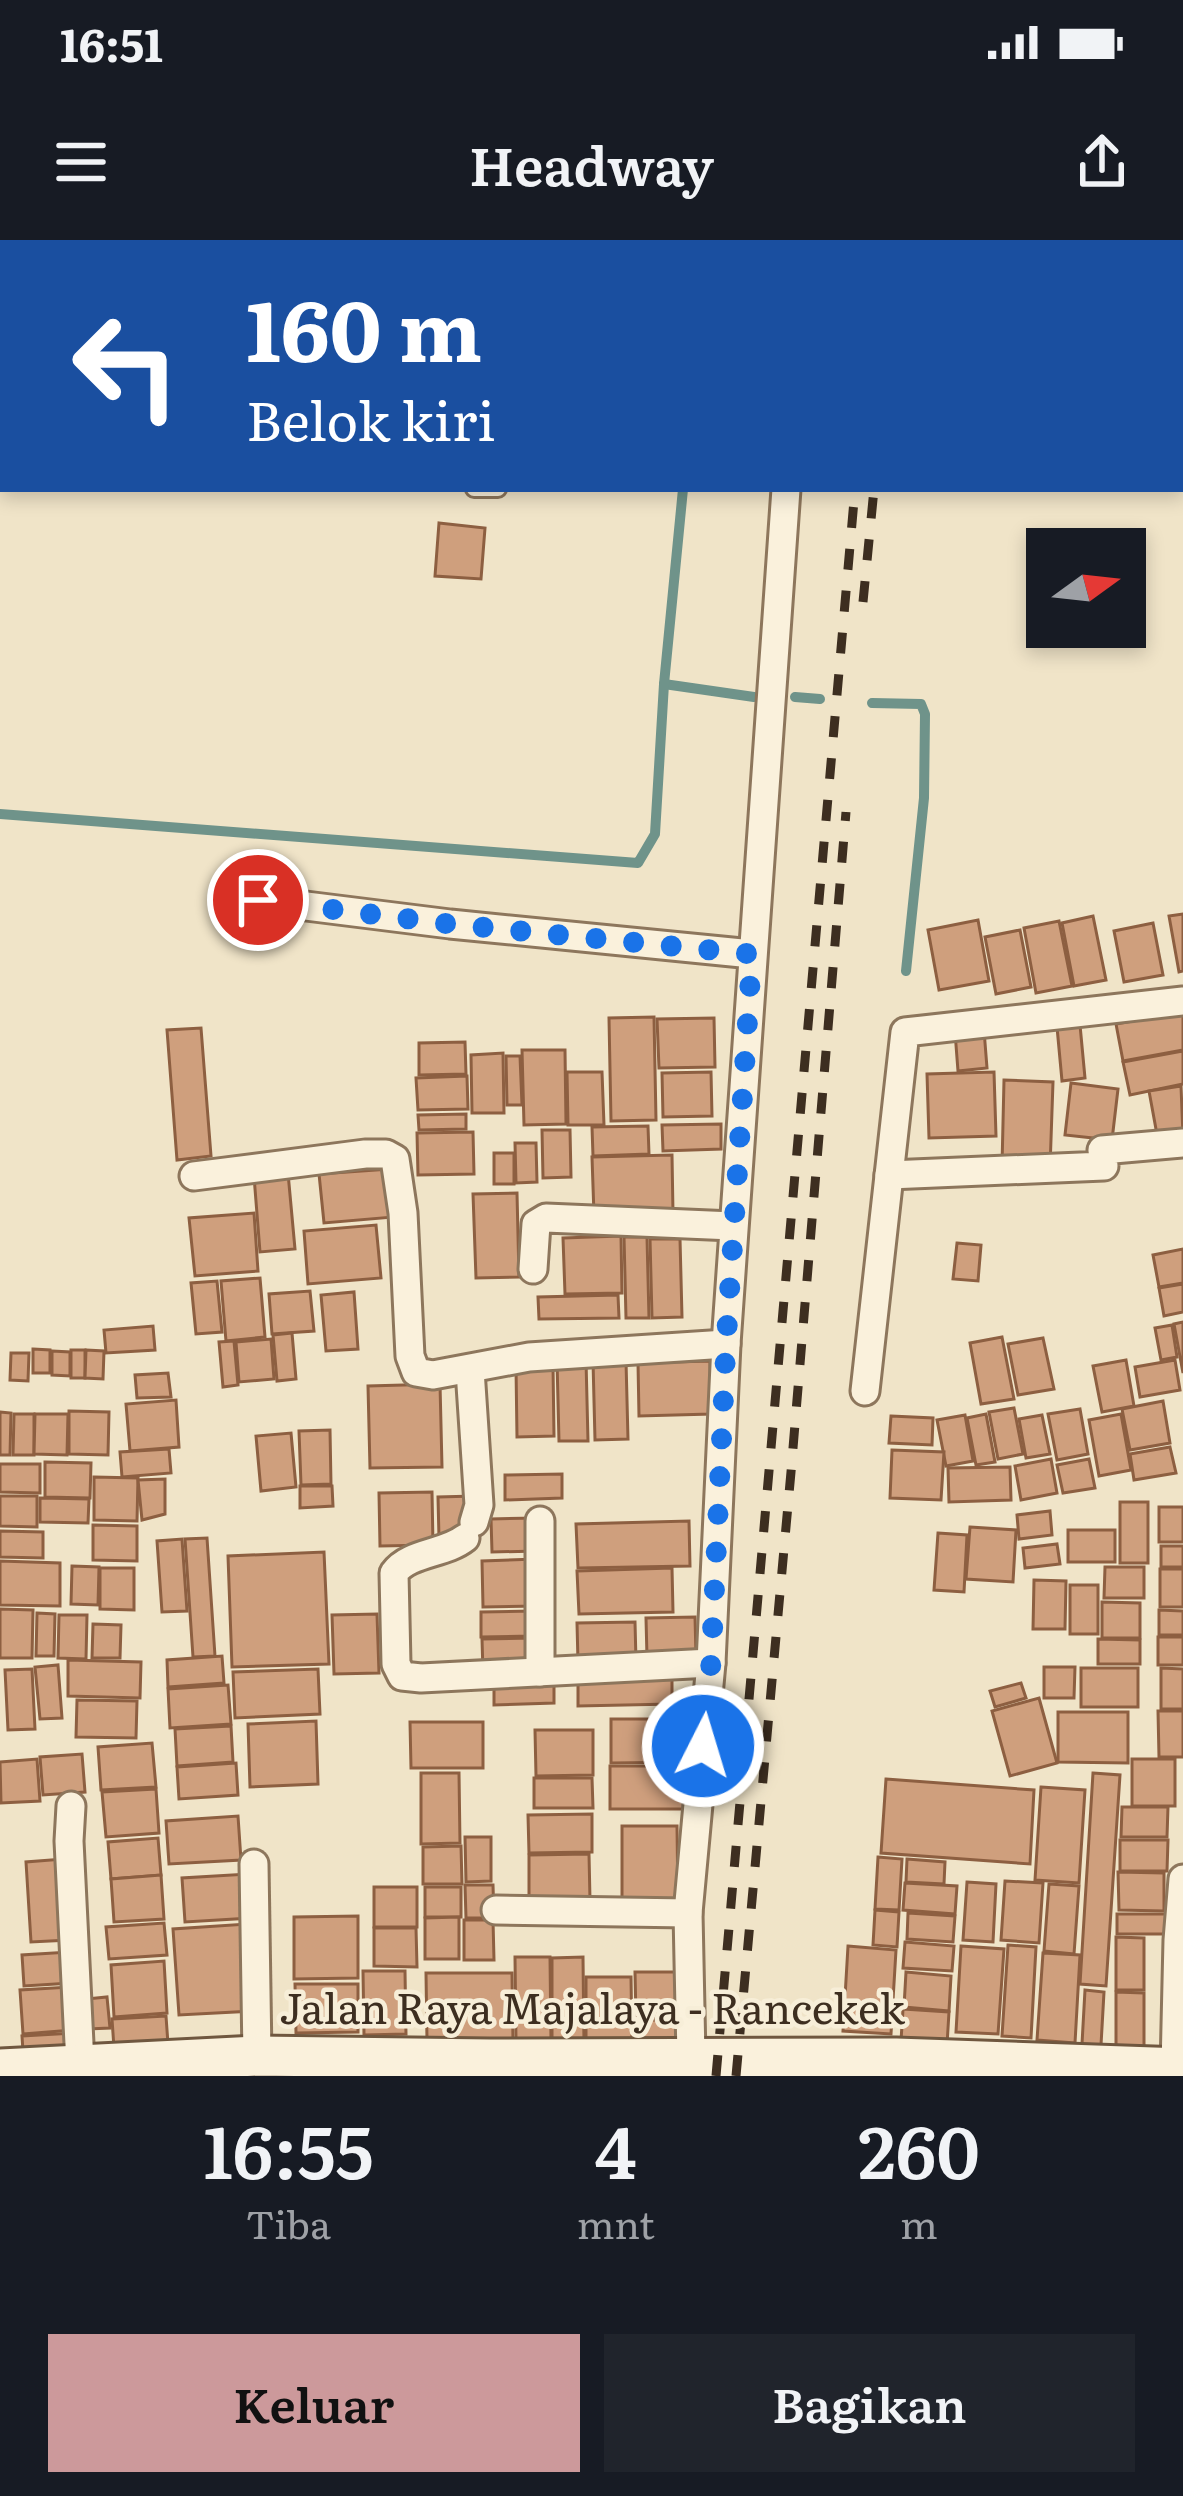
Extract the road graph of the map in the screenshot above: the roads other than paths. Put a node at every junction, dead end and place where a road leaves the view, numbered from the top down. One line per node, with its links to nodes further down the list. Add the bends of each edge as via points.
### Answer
1 (786, 492): 3 (street)
2 (258, 900): 3 (street)
3 (752, 954): 8 (street)
4 (1183, 1001): 6 (street, via 905,1032)
5 (1183, 1143): 6 (street, via 1102,1150 1104,1166)
6 (889, 1175): 12 (street)
7 (194, 1176): 11 (street, via 391,1155 401,1184 412,1364 433,1375)
8 (734, 1226): 9 (street, via 546,1218 536,1224); 10 (street)
9 (533, 1269)
10 (726, 1344): 11 (street, via 529,1357); 14 (street)
11 (470, 1370): 15 (street, via 479,1505 456,1544 394,1573 396,1664 402,1676 421,1678)
12 (865, 1391)
13 (541, 1521): 15 (street)
14 (711, 1663): 15 (street); 20 (street)
15 (540, 1672)
16 (71, 1806): 23 (street)
17 (254, 1864): 21 (street)
18 (1183, 1879): 27 (street)
19 (496, 1910): 20 (street)
20 (688, 1913): 22 (street)
21 (257, 2056): 23 (main road, Jalan Raya Majalaya - Rancekek); 24 (main road, Jalan Raya Majalaya - Rancekek)
22 (691, 2057): 25 (main road, Jalan Raya Majalaya - Rancekek); 26 (main road, Jalan Raya Majalaya - Rancekek)
23 (80, 2064): 28 (main road, Jalan Raya Majalaya - Rancekek)
24 (372, 2067): 26 (main road, Jalan Raya Majalaya - Rancekek)
25 (896, 2067): 27 (main road, Jalan Raya Majalaya - Rancekek)
26 (489, 2068)
27 (1179, 2068)
28 (0, 2069)

